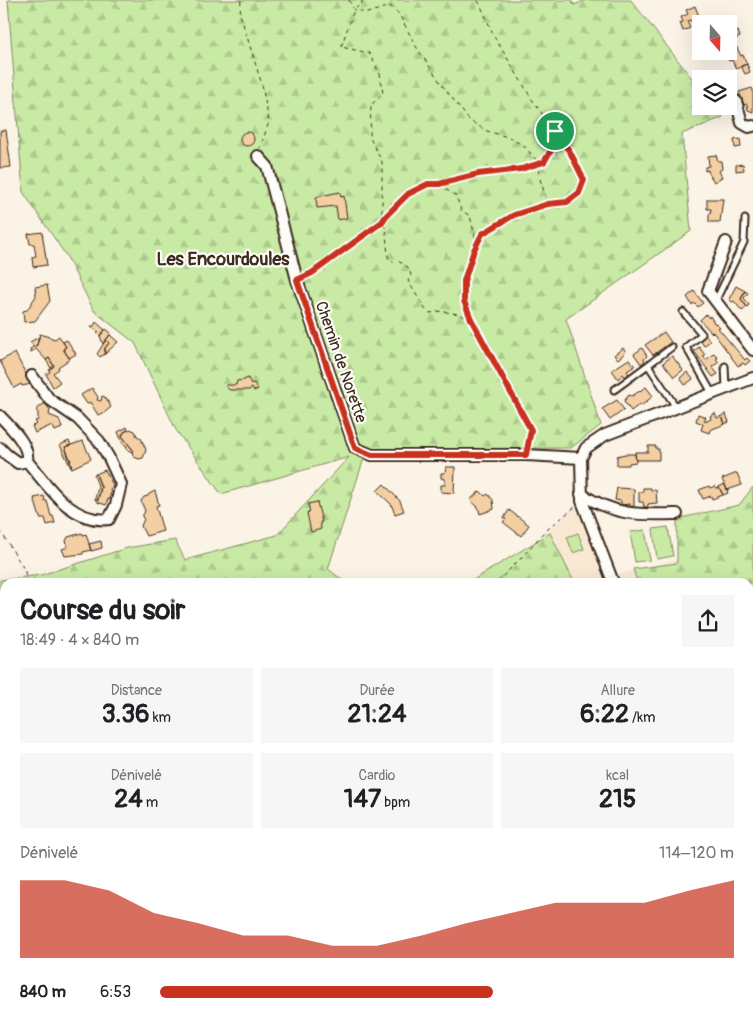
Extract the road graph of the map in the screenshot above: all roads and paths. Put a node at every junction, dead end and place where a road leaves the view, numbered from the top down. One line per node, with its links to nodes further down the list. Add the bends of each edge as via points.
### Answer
1 (241, 0): 9 (path, via 240,14 262,85 268,122)
2 (349, 0): 5 (path)
3 (362, 0): 5 (path)
4 (477, 0): 8 (path, via 528,93)
5 (354, 10): 10 (path, via 367,13 390,6 399,14 417,48 470,121 487,131 511,138 525,147); 14 (path, via 341,46 369,53 380,74 383,94 371,105 370,138 382,162)
6 (737, 104): 7 (street, via 742,122)
7 (753, 126)
8 (555, 131): 10 (path, via 553,147 544,162); 12 (path, via 584,180 579,193 567,202)
9 (258, 156): 17 (street, Chemin de Norette, via 267,166)
10 (539, 163): 11 (path); 12 (path)
11 (439, 184): 14 (path, via 428,184 408,194); 16 (path, via 456,196 461,210 470,216 476,240)
12 (548, 204): 16 (path, via 514,215 482,234)
13 (745, 219): 18 (lane, via 744,242)
14 (382, 222): 17 (path, via 312,273); 20 (path, via 387,230 388,257 392,262 398,261 408,267 411,275 408,281 426,309 430,313 441,311)
15 (726, 242): 18 (street, via 708,291)
16 (474, 250): 20 (path, via 464,281 464,301)
17 (297, 280): 33 (street, Chemin de Norette, via 355,448 372,455)
18 (716, 300): 22 (street)
19 (683, 312): 29 (lane, via 702,334 686,346)
20 (471, 319): 33 (path, via 531,430)
21 (672, 347): 23 (lane)
22 (753, 350)
23 (648, 365): 28 (lane); 30 (lane)
24 (725, 366): 27 (lane)
25 (32, 376): 35 (street, via 49,399 78,418 110,458 121,484 109,519 98,520 78,514 61,501)
26 (753, 378): 27 (street)
27 (726, 388): 29 (street)
28 (614, 390)
29 (712, 394): 30 (street)
30 (676, 408): 34 (street, via 605,434 586,448)
31 (0, 416): 35 (street, via 23,444)
32 (0, 448): 35 (street, via 18,462)
33 (526, 455): 34 (street, Chemin de Norette)
34 (581, 458): 36 (street)
35 (27, 461)
36 (582, 498): 37 (street, via 626,514); 40 (path, via 543,533); 41 (street)
37 (677, 514)
38 (0, 530): 39 (path)
39 (26, 578)
40 (501, 578)
41 (612, 578)

